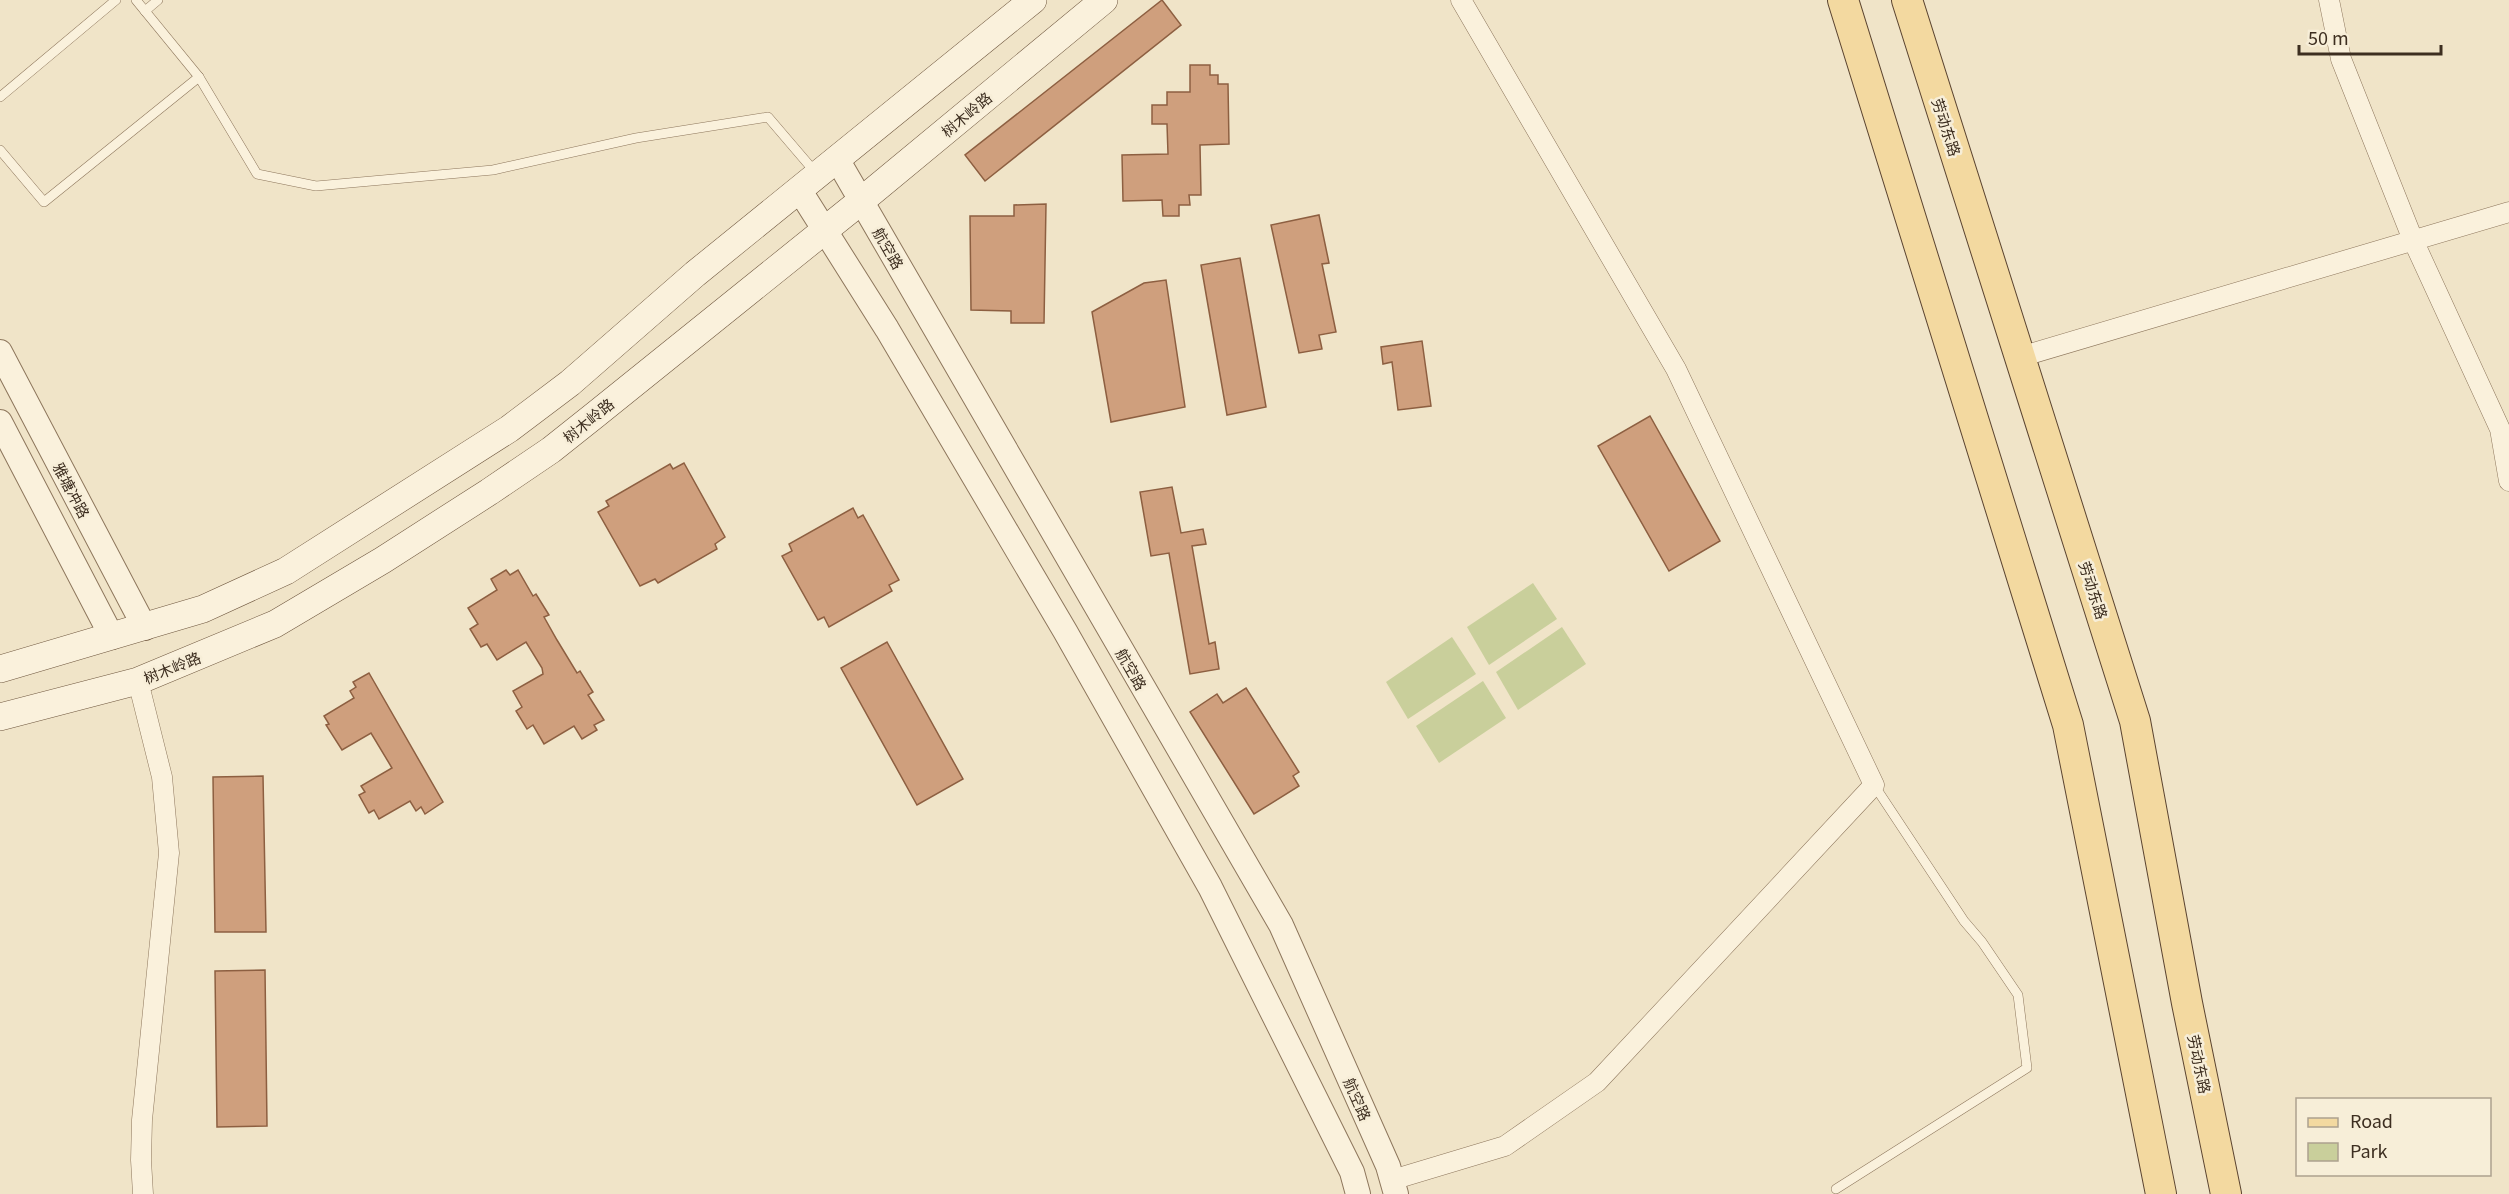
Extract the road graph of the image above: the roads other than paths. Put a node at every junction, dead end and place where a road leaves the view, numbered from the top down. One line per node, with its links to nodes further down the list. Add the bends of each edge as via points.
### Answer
1 (116, 0): 12 (lane)
2 (136, 0): 10 (lane)
3 (158, 0): 10 (lane)
4 (1033, 0): 14 (main road)
5 (1104, 0): 15 (main road, 树木岭路)
6 (1461, 0): 28 (street, via 1676,369)
7 (1843, 0): 34 (main road, via 2068,725)
8 (1907, 0): 20 (main road, 劳动东路)
9 (2329, 0): 18 (street, via 2340,59)
10 (145, 11): 11 (lane)
11 (199, 77): 13 (lane, via 44,202); 14 (lane, via 257,174 316,186 493,170 636,138 768,117)
12 (0, 97)
13 (0, 150)
14 (818, 175): 15 (street, 航空路); 17 (street); 23 (main road, via 695,274 570,383 509,429 286,572 203,609)
15 (861, 201): 17 (main road, 树木岭路); 29 (street, 航空路, via 1281,925)
16 (2509, 212): 18 (street)
17 (823, 231): 26 (main road, 树木岭路, via 560,443 489,492 275,624); 30 (street, via 887,329 1204,877)
18 (2413, 240): 20 (street); 22 (street, via 2500,429)
19 (0, 352): 23 (street, 雅塘冲路)
20 (2020, 357): 32 (main road, 劳动东路, via 2135,721 2187,1003)
21 (0, 422): 24 (street)
22 (2509, 481)
23 (145, 628): 24 (main road)
24 (112, 637): 25 (main road)
25 (0, 669)
26 (138, 681): 27 (main road, 树木岭路); 33 (street, via 162,777 169,853 142,1120)
27 (0, 717)
28 (1874, 785): 29 (street, via 1597,1082 1505,1146); 31 (lane, via 2018,995 2027,1068)
29 (1392, 1180): 30 (street)
30 (1355, 1183)
31 (1836, 1189)
32 (2228, 1192)
33 (143, 1194)
34 (2161, 1194)

